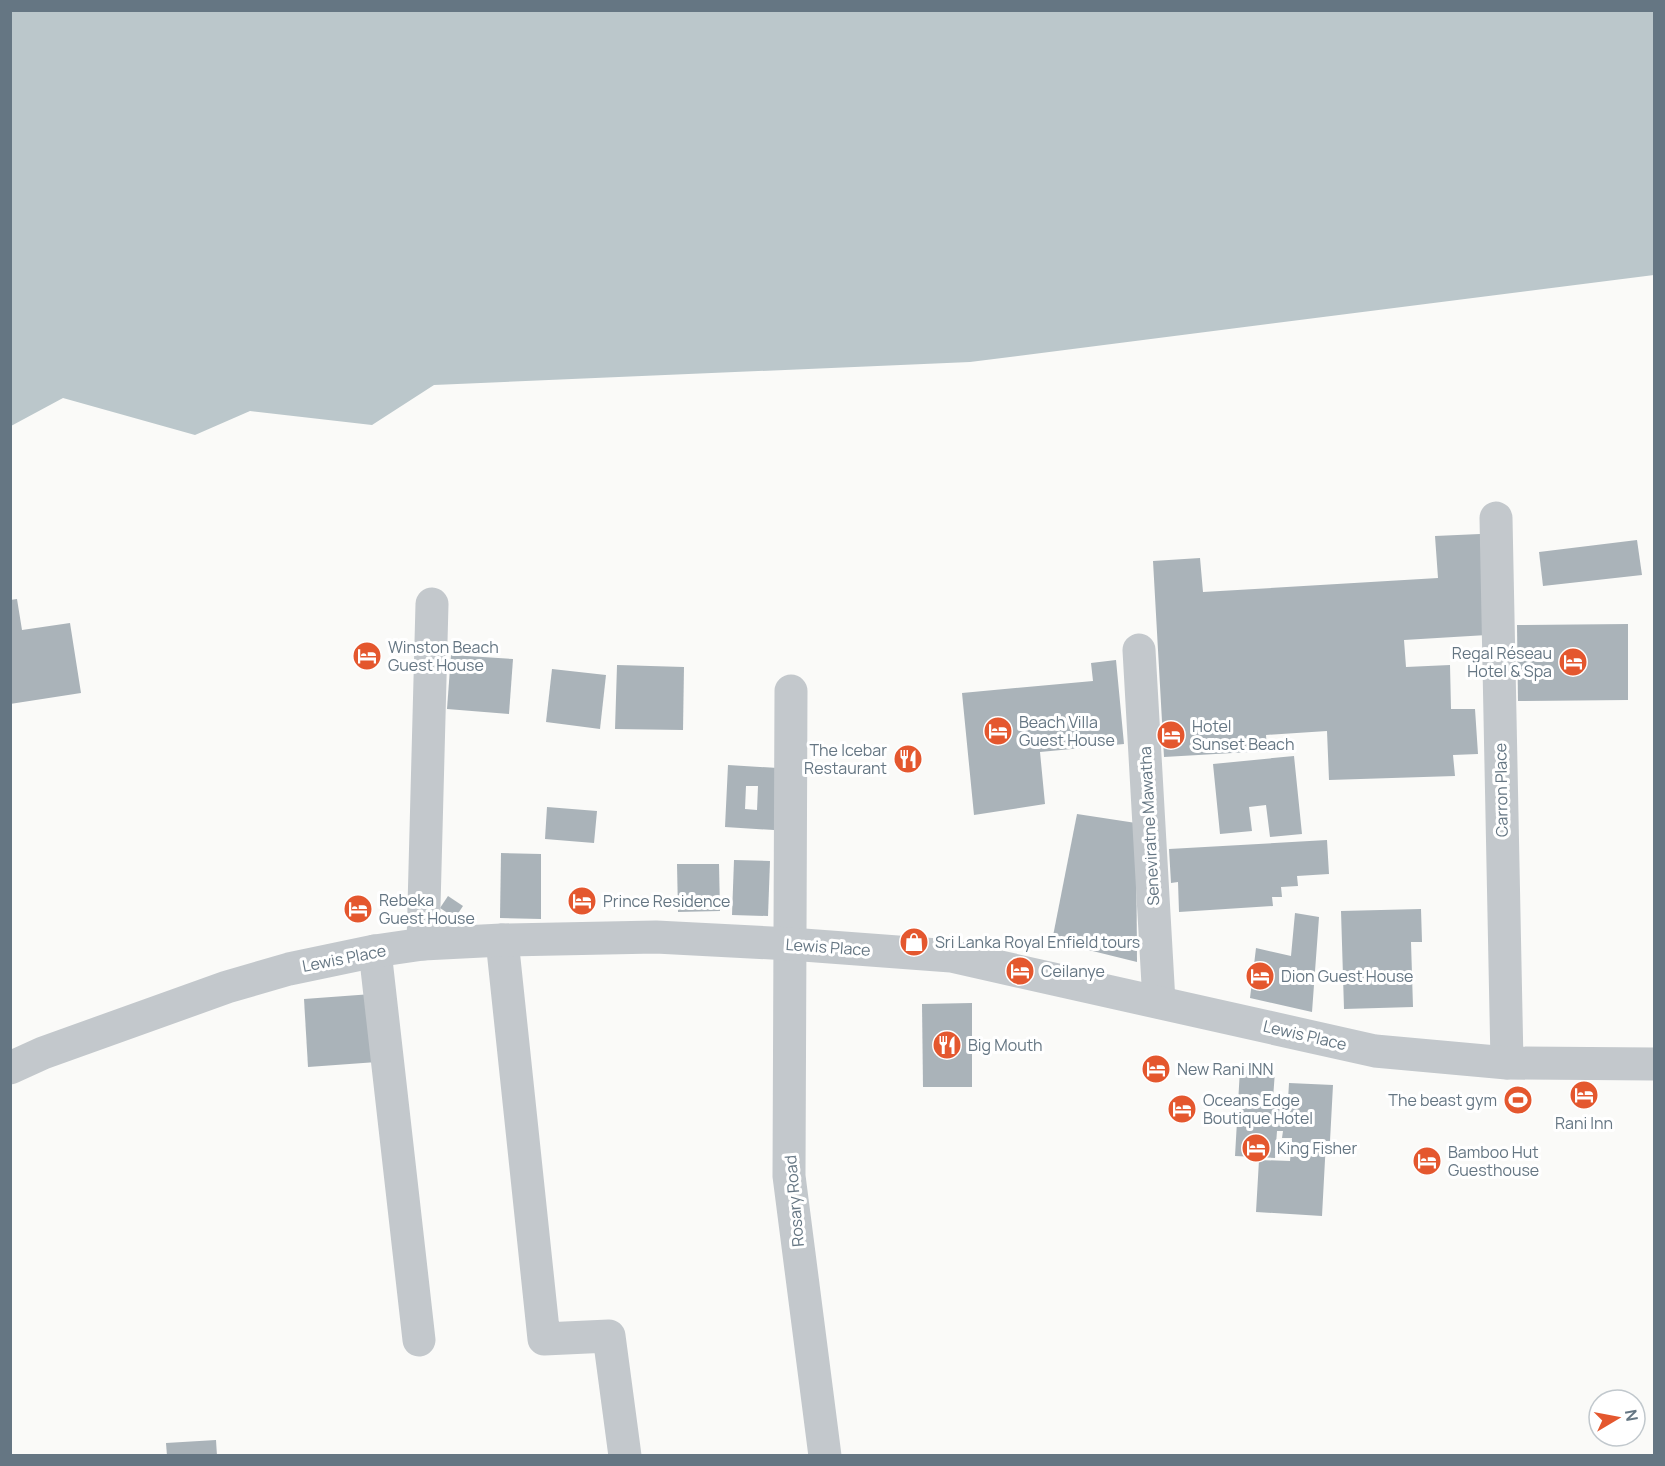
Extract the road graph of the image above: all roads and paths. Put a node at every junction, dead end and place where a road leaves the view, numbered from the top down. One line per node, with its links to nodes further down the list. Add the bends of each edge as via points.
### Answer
1 (1496, 518): 10 (street, Carron Place)
2 (432, 604): 6 (street)
3 (1139, 650): 9 (street, Seneviratne Mawatha)
4 (791, 691): 7 (street, Rosary Road)
5 (502, 940): 6 (street, Lewis Place); 7 (street, Lewis Place, via 656,937); 14 (street, via 544,1339 609,1335)
6 (423, 944): 8 (street, Lewis Place)
7 (790, 944): 9 (street, Lewis Place, via 951,956); 15 (street, Rosary Road, via 789,1176)
8 (375, 951): 12 (street, Lewis Place, via 227,987); 13 (street)
9 (1159, 1002): 10 (street, Lewis Place, via 1375,1051)
10 (1507, 1063): 11 (street, Lewis Place)
11 (1654, 1064)
12 (10, 1068)
13 (419, 1340)
14 (625, 1455)
15 (825, 1455)

